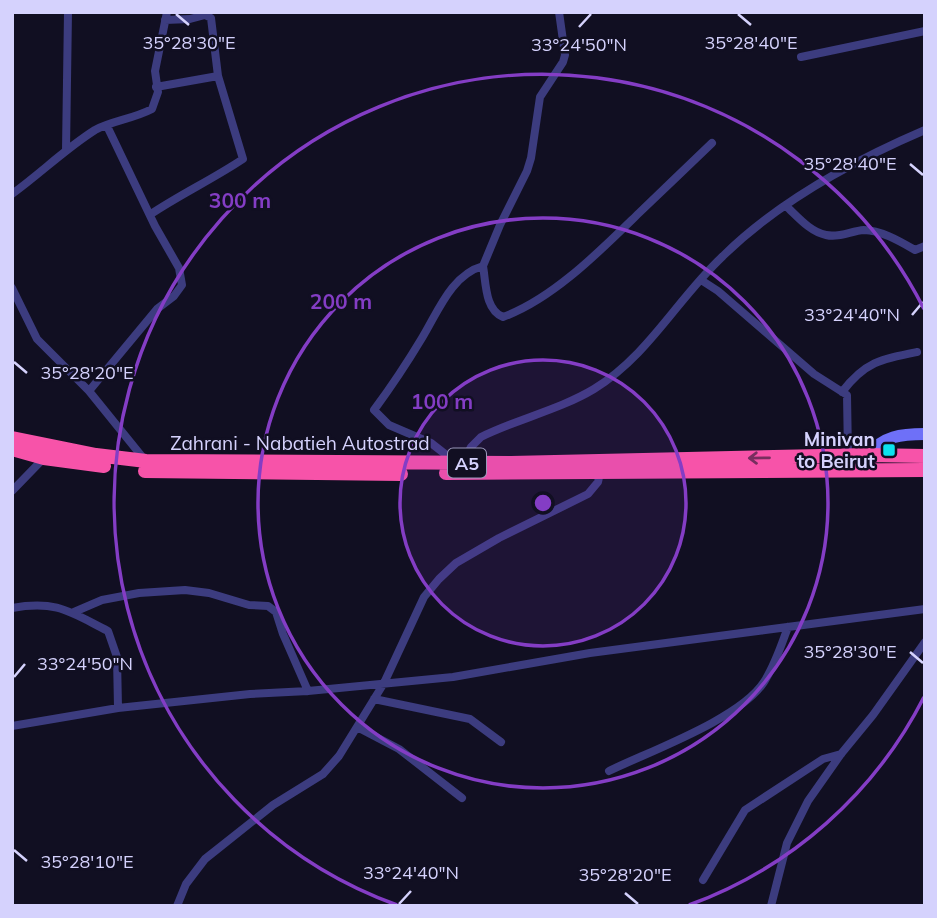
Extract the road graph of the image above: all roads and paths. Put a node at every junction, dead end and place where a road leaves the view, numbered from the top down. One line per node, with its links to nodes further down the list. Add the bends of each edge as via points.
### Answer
1 (68, 12): 11 (street)
2 (559, 12): 16 (street, via 563,62 540,97 527,171)
3 (166, 16): 6 (street, via 190,19 205,15 211,19); 7 (street)
4 (925, 31): 5 (street)
5 (801, 57)
6 (218, 76): 7 (street); 14 (street, via 243,159)
7 (156, 87): 8 (street, via 152,109)
8 (107, 125): 11 (street); 14 (street)
9 (925, 130): 13 (street, via 877,150)
10 (712, 143): 16 (street, via 602,250 513,314 503,317 493,310)
11 (66, 150): 12 (street)
12 (12, 194)
13 (786, 206): 15 (street, via 826,235 865,230 915,250); 17 (street, via 754,228)
14 (151, 214): 20 (street, via 182,285)
15 (925, 246)
16 (483, 266): 30 (street, via 470,270 442,303 373,410 390,425)
17 (701, 280): 21 (street); 30 (street, via 630,360 593,389 481,437 471,447)
18 (12, 288): 20 (street, via 37,339)
19 (916, 352): 21 (street, via 880,359 853,377)
20 (89, 391): 29 (street)
21 (842, 392): 25 (street, via 848,399)
22 (925, 434): 26 (main road, via 888,438)
23 (12, 438): 29 (highway, Zahrani - Nabatieh Autostrad / A5)
24 (12, 449): 28 (highway, Zahrani - Nabatieh Autostrad / A5)
25 (848, 455): 26 (highway, Zahrani - Nabatieh Autostrad / A5); 31 (highway, Zahrani - Nabatieh Autostrad / A5, one-way to 31)
26 (868, 455): 27 (highway, Zahrani - Nabatieh Autostrad / A5)
27 (925, 456)
28 (44, 458): 30 (highway, Zahrani - Nabatieh Autostrad / A5, via 140,471); 34 (street)
29 (146, 461): 30 (highway, Zahrani - Nabatieh Autostrad / A5)
30 (468, 466): 31 (highway, Zahrani - Nabatieh Autostrad / A5)
31 (511, 468): 33 (highway, Zahrani - Nabatieh Autostrad / A5)
32 (925, 470): 33 (highway, Zahrani - Nabatieh Autostrad / A5)
33 (600, 473): 40 (street, via 588,494 456,563 439,579 424,597)
34 (12, 491)
35 (12, 608): 37 (street, via 38,603)
36 (925, 609): 38 (street)
37 (74, 612): 41 (street, via 102,600 185,590 249,606 268,606 276,612); 43 (street, via 108,631 117,657)
38 (788, 627): 40 (street, via 590,653 453,677); 48 (street, via 763,684 746,701 715,721)
39 (925, 642): 47 (street)
40 (384, 682): 41 (street); 42 (street)
41 (308, 691): 43 (street)
42 (374, 699): 45 (street); 46 (street, via 470,719)
43 (118, 708): 44 (street)
44 (12, 726)
45 (357, 726): 49 (street, via 399,749); 51 (street, via 323,774 273,805 205,859 186,884)
46 (501, 742)
47 (841, 754): 50 (street, via 823,759 742,813); 52 (street, via 795,825)
48 (609, 771)
49 (462, 798)
50 (703, 880)
51 (177, 906)
52 (771, 906)

